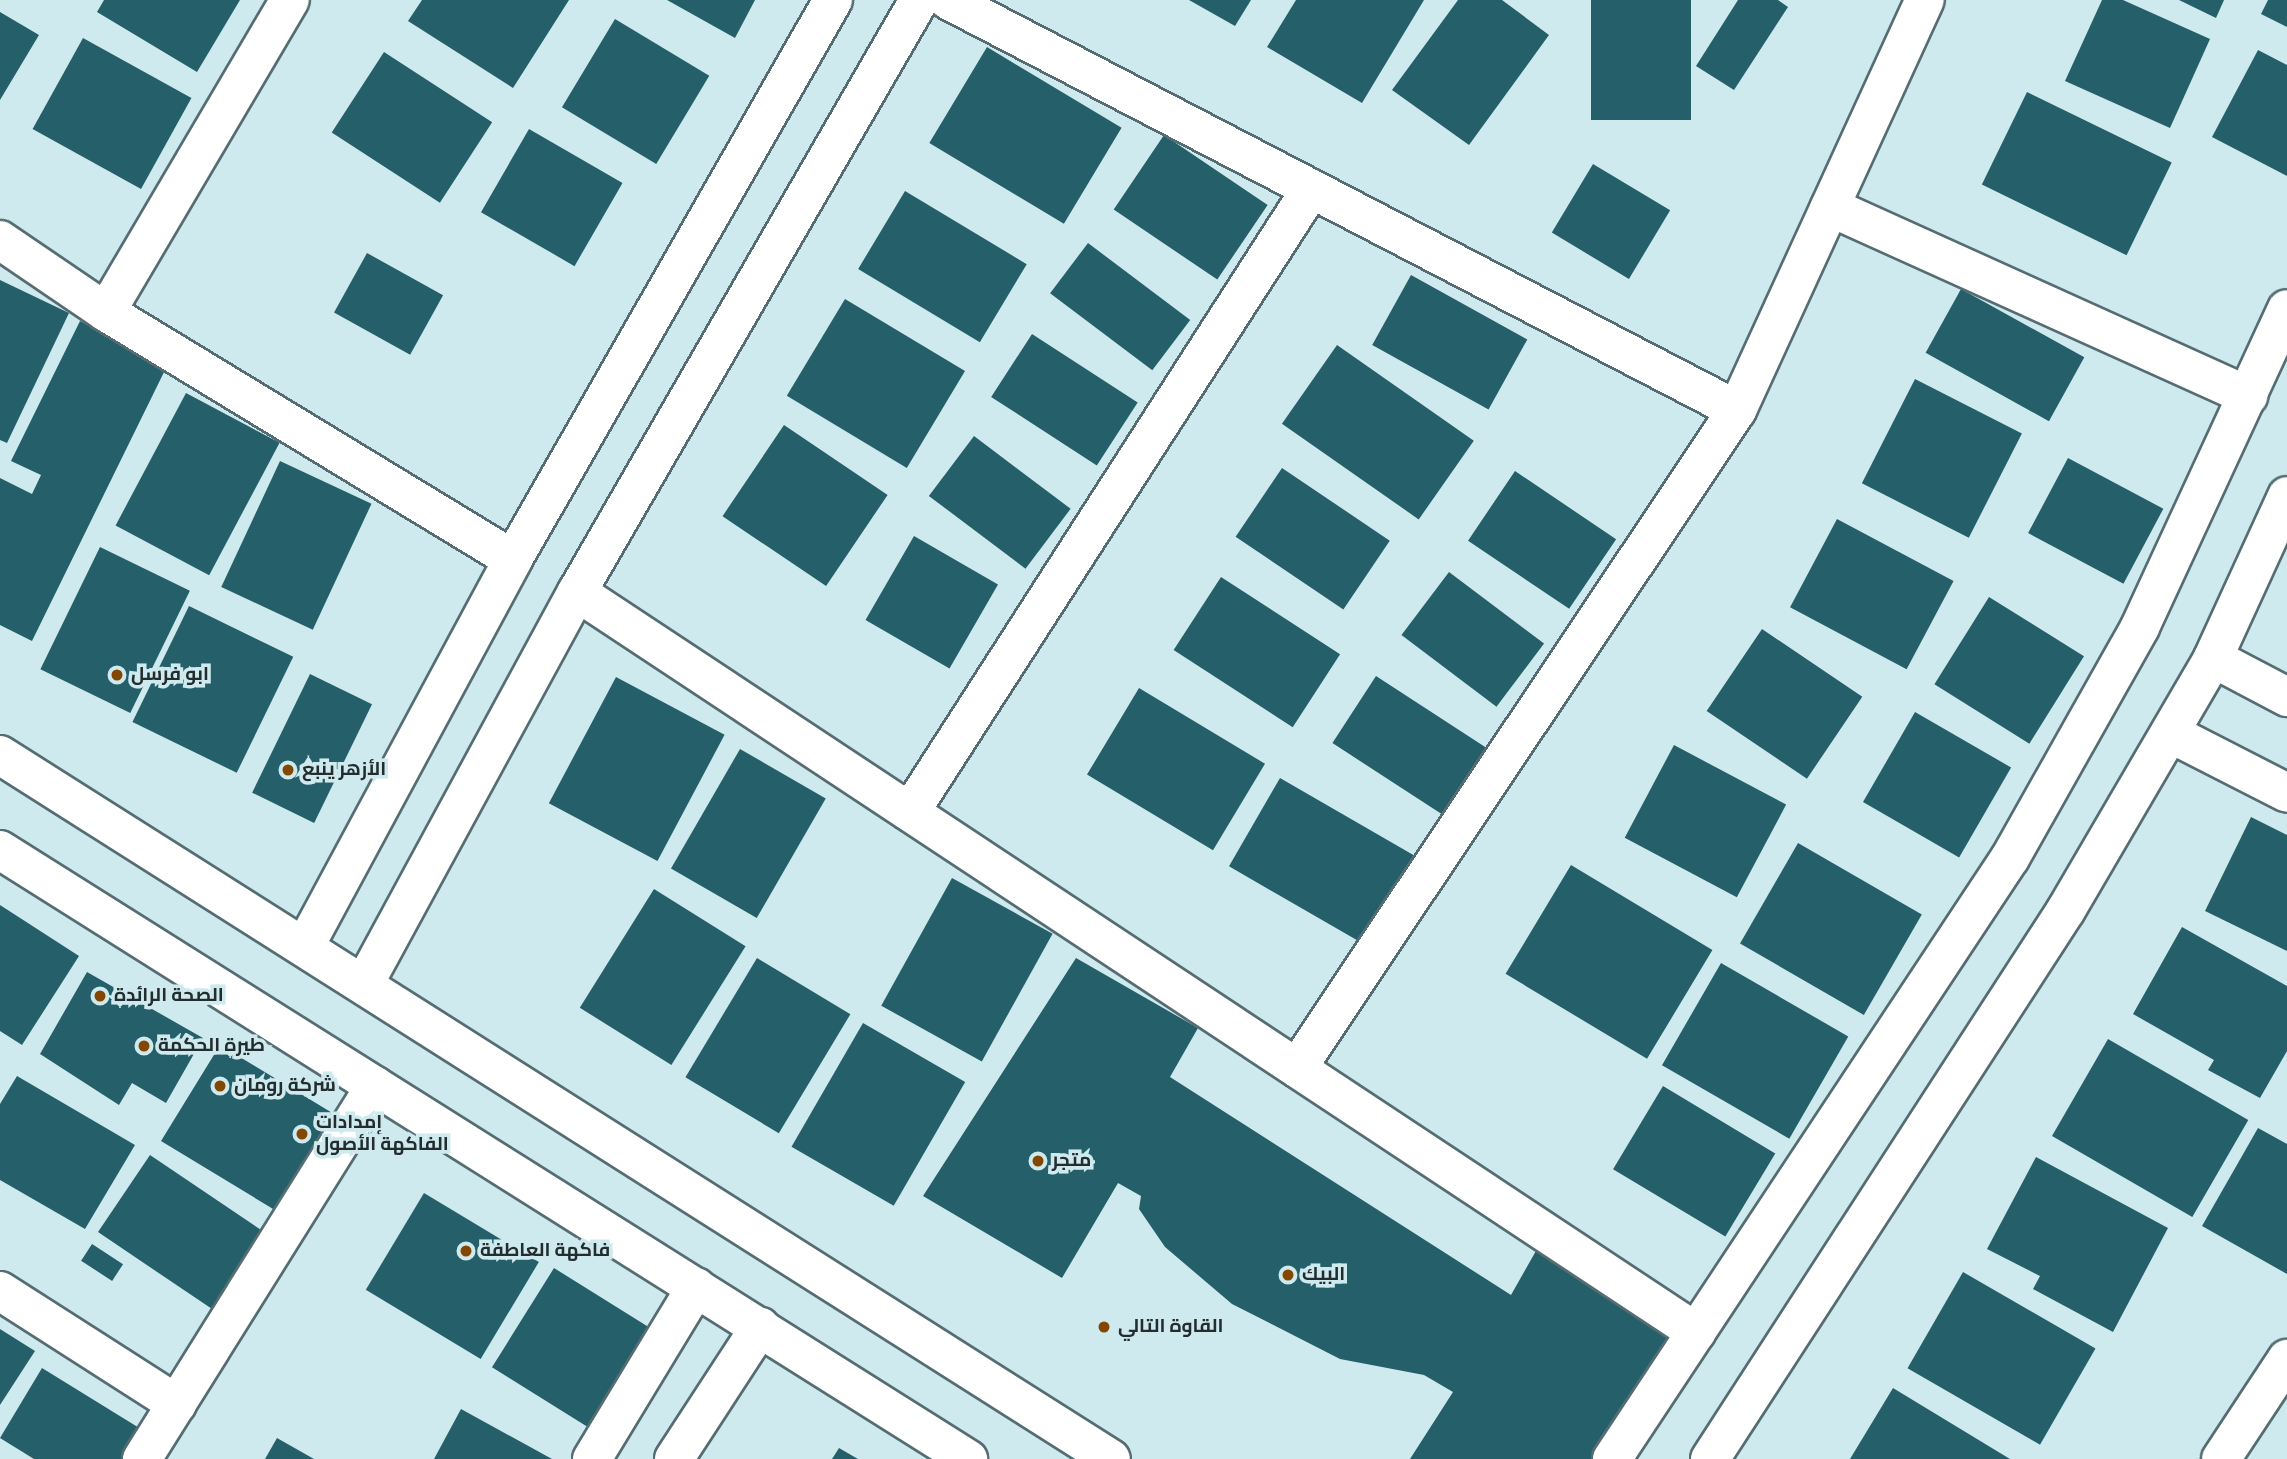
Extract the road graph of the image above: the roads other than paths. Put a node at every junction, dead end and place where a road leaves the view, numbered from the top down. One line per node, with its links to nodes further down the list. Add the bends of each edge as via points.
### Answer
1 (290, 0): 10 (street)
2 (833, 0): 14 (street)
3 (919, 0): 15 (street)
4 (948, 0): 6 (street)
5 (1925, 0): 7 (street)
6 (1311, 189): 12 (street); 21 (street)
7 (1830, 206): 11 (street); 12 (street)
8 (0, 240): 10 (street)
9 (2287, 309): 11 (street)
10 (106, 312): 14 (street)
11 (2248, 396): 30 (street, via 2140,628 2010,859)
12 (1737, 410): 25 (street)
13 (2287, 496): 16 (street)
14 (513, 559): 23 (street)
15 (577, 592): 21 (street); 24 (street)
16 (2213, 658): 17 (street); 18 (street)
17 (2287, 697)
18 (2170, 733): 20 (street); 39 (street, via 2066,910)
19 (0, 755): 23 (street)
20 (2287, 793)
21 (910, 813): 25 (street)
22 (0, 850): 26 (street)
23 (306, 944): 24 (street)
24 (364, 984): 37 (street)
25 (1297, 1069): 30 (street)
26 (375, 1086): 27 (street); 32 (street)
27 (696, 1287): 29 (street); 34 (street)
28 (0, 1291): 32 (street)
29 (760, 1328): 35 (street); 36 (street)
30 (1696, 1332): 38 (street)
31 (2287, 1359): 40 (street)
32 (177, 1404): 33 (street)
33 (142, 1459)
34 (592, 1459)
35 (674, 1459)
36 (968, 1459)
37 (1111, 1459)
38 (1612, 1459)
39 (1710, 1459)
40 (2221, 1459)

